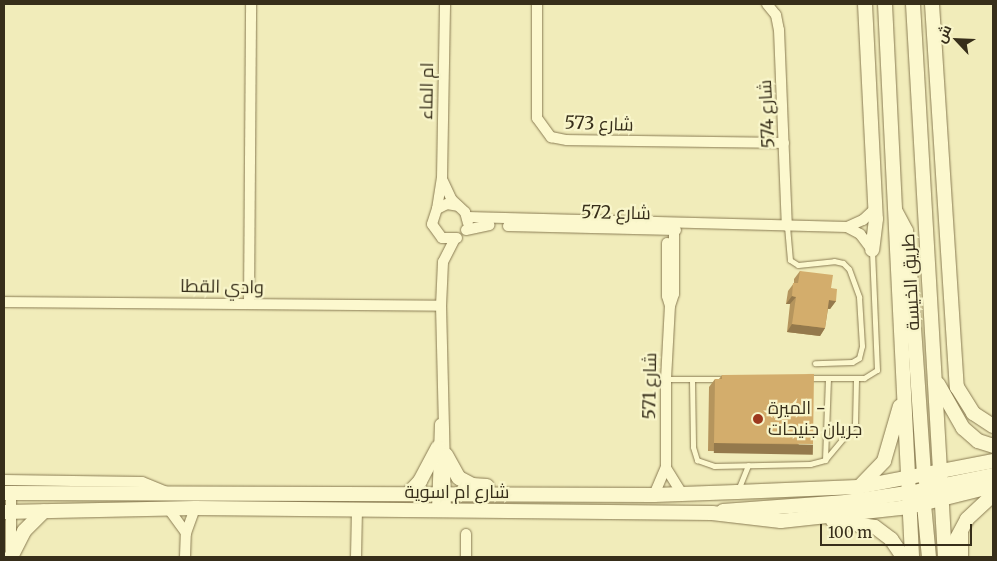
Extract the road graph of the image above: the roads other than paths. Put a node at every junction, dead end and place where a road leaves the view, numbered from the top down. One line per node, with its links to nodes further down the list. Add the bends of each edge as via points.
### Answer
1 (251, 4): 27 (street)
2 (445, 4): 12 (street, ام الماء)
3 (537, 4): 11 (street, شارع 573, via 537,118 551,137 567,140)
4 (767, 4): 11 (street, شارع 574, via 778,22)
5 (865, 4): 14 (street, طريق الخيسة)
6 (885, 4): 16 (street, طريق الخيسة)
7 (913, 4): 9 (street, طريق الخيسة)
8 (932, 4): 10 (street)
9 (915, 25): 10 (street); 30 (street, طريق الخيسة)
10 (937, 86): 28 (street)
11 (784, 143): 18 (street, شارع 574)
12 (442, 178): 13 (street, ام الماء, via 447,193); 15 (street, ام الماء)
13 (458, 206): 15 (street, via 447,204); 17 (street)
14 (876, 208): 20 (street, via 863,220); 24 (street, طريق الخيسة)
15 (437, 209): 22 (street, via 432,224)
16 (894, 209): 39 (street, طريق الخيسة); 52 (street, via 903,223 909,254)
17 (467, 217): 19 (street, شارع 572); 21 (street)
18 (787, 226): 19 (street, شارع 572, via 766,226 756,230); 20 (street, شارع 572); 31 (lane, via 790,260 798,265 842,263 849,269 859,297 861,354 852,362)
19 (670, 227): 21 (street, شارع 572, via 489,225); 33 (street, شارع 571)
20 (847, 227): 24 (street, via 860,234)
21 (466, 230): 23 (street)
22 (437, 234): 23 (street); 25 (street)
23 (454, 240): 25 (street)
24 (872, 250): 36 (lane, via 879,365 869,377)
25 (443, 262): 29 (street)
26 (4, 302): 27 (street, وادي القطا)
27 (249, 304): 29 (street, وادي القطا)
28 (951, 305): 30 (street); 40 (street, via 960,396 973,413)
29 (441, 306): 42 (street)
30 (933, 342): 37 (street, طريق الخيسة)
31 (815, 363)
32 (828, 378): 35 (lane); 36 (lane); 43 (lane)
33 (666, 379): 38 (lane); 46 (street, شارع 571)
34 (731, 379): 38 (lane)
35 (799, 379)
36 (856, 379): 43 (lane, via 854,424)
37 (936, 379): 41 (street, via 963,428 978,440); 52 (street, طريق الخيسة)
38 (692, 380): 45 (lane, via 693,447 697,460 714,466)
39 (903, 396): 48 (street, طريق الخيسة); 51 (street, via 884,461)
40 (993, 426)
41 (993, 446)
42 (442, 451): 56 (street); 57 (street); 58 (street, via 454,474 465,482)
43 (825, 460): 45 (lane, via 810,464)
44 (993, 461): 52 (street)
45 (748, 465): 53 (lane)
46 (666, 467): 59 (street); 60 (street, شارع 571)
47 (993, 475): 52 (street)
48 (907, 479): 51 (street, شارع ام اسوية); 52 (street)
49 (4, 480): 55 (street, via 142,482)
50 (993, 486): 62 (street)
51 (858, 487): 53 (street, شارع ام اسوية)
52 (925, 489): 62 (street); 69 (street, via 846,502); 70 (street, شارع ام اسوية); 79 (street, طريق الخيسة); 80 (street)
53 (737, 492): 59 (street, شارع ام اسوية)
54 (7, 493): 55 (street, شارع ام اسوية); 68 (street)
55 (169, 493): 56 (street, شارع ام اسوية)
56 (409, 493): 57 (street, شارع ام اسوية)
57 (442, 493): 58 (street, شارع ام اسوية); 66 (street)
58 (522, 494): 60 (street, شارع ام اسوية)
59 (682, 494): 60 (street, شارع ام اسوية)
60 (654, 495)
61 (993, 495): 71 (street, via 973,511)
62 (942, 500): 81 (street)
63 (168, 508): 64 (street, شارع ام اسوية); 67 (street, شارع ام اسوية); 72 (street)
64 (195, 508): 65 (street, شارع ام اسوية); 72 (street)
65 (353, 510): 66 (street, شارع ام اسوية); 76 (street)
66 (441, 510): 69 (street, شارع ام اسوية)
67 (44, 511): 68 (street, شارع ام اسوية); 74 (street, via 24,532)
68 (7, 512): 74 (street)
69 (712, 513): 70 (street, شارع ام اسوية, via 764,520)
70 (818, 517): 78 (street, via 875,527 891,539)
71 (964, 524): 82 (street); 83 (street)
72 (186, 533): 75 (street)
73 (466, 534): 77 (street)
74 (11, 557)
75 (185, 557)
76 (356, 557)
77 (466, 557)
78 (902, 557)
79 (912, 557)
80 (929, 557)
81 (945, 557)
82 (954, 557)
83 (963, 557)

